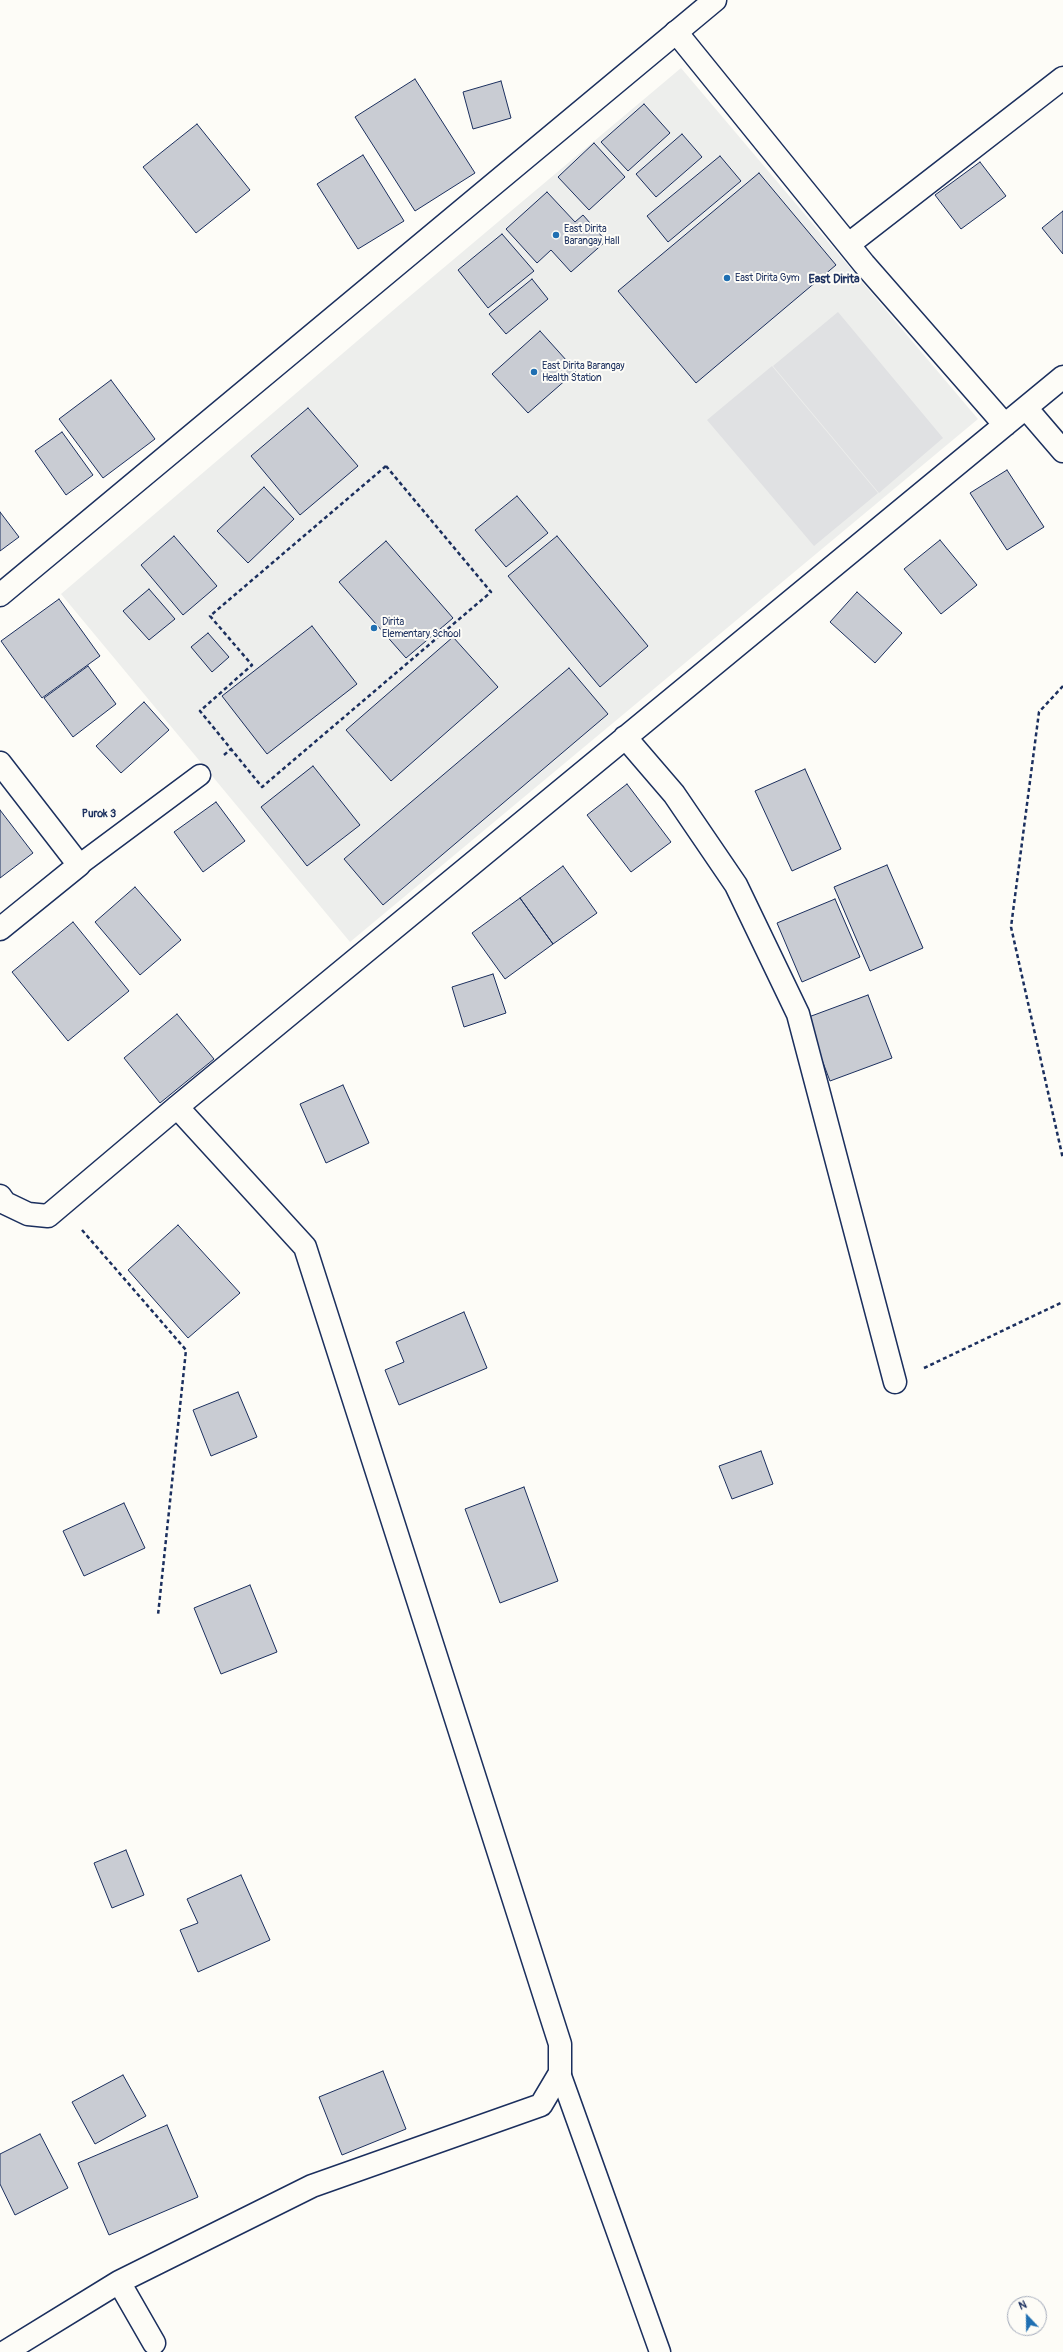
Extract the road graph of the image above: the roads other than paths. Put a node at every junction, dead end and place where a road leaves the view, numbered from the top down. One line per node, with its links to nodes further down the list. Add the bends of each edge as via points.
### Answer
1 (715, 0): 2 (street)
2 (676, 32): 4 (street); 9 (street)
3 (1063, 78): 4 (street)
4 (849, 244): 7 (street)
5 (1063, 377): 6 (street)
6 (1026, 408): 7 (street); 8 (street)
7 (1005, 425): 10 (street)
8 (1063, 451)
9 (0, 595)
10 (625, 737): 15 (street); 17 (street, via 674,794 736,885 798,1014)
11 (0, 763): 13 (street)
12 (200, 775): 13 (lane)
13 (79, 865): 14 (street)
14 (0, 929)
15 (177, 1106): 16 (street, via 48,1216 28,1214); 18 (street, via 305,1247 560,2044)
16 (2, 1203)
17 (895, 1382)
18 (560, 2073): 19 (street, via 541,2105 312,2186); 22 (lane)
19 (119, 2282): 20 (street); 21 (street)
20 (154, 2343)
21 (5, 2352)
22 (660, 2352)

